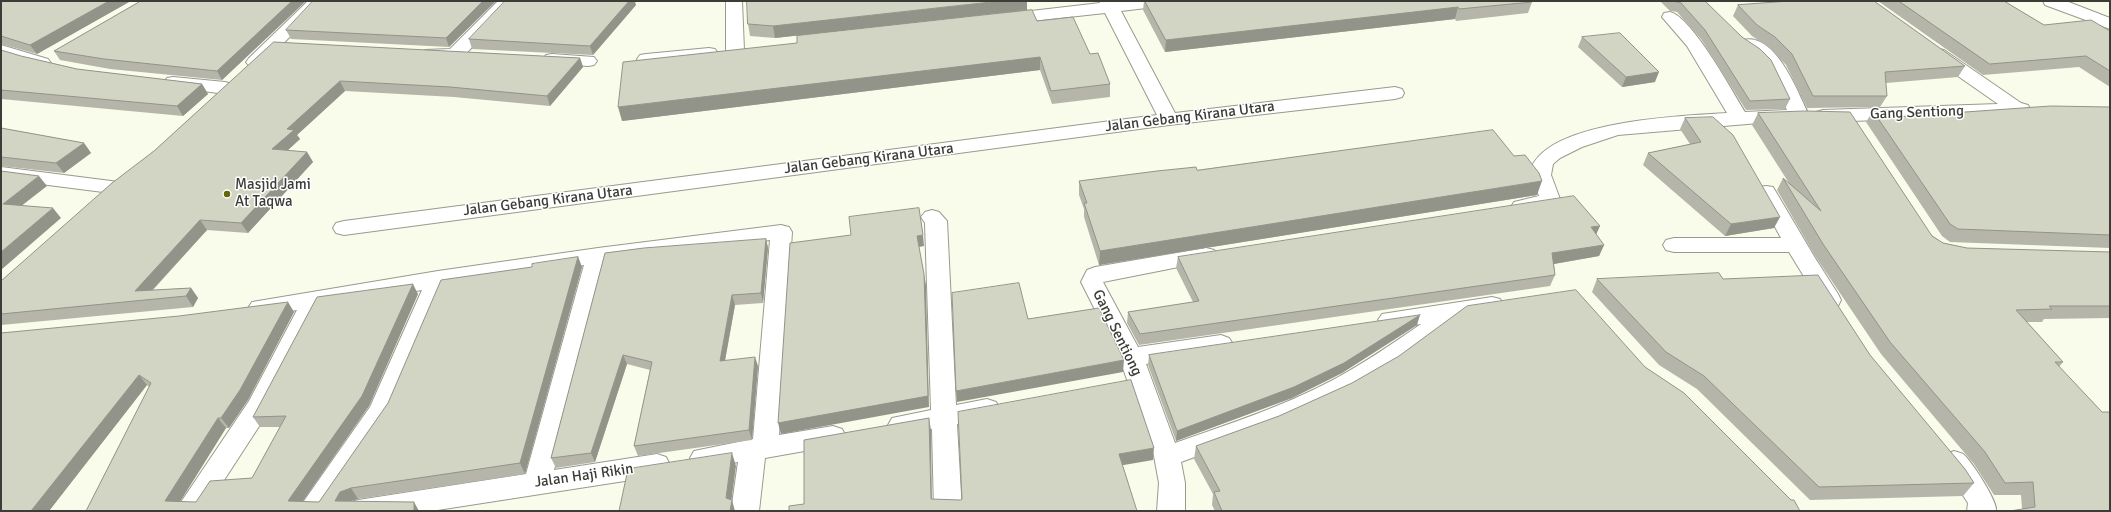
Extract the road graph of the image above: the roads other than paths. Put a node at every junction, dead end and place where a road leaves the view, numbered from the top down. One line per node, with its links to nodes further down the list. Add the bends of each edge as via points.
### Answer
1 (317, 1): 11 (street)
2 (507, 1): 16 (street)
3 (734, 1): 19 (street, via 743,50)
4 (1163, 1): 6 (street)
5 (2051, 1): 9 (street)
6 (1109, 4): 8 (street); 30 (street)
7 (1670, 17): 31 (street, via 1694,44)
8 (985, 22)
9 (2110, 24)
10 (1737, 33): 28 (street, via 1776,66)
11 (274, 45): 12 (street); 23 (street)
12 (297, 46)
13 (1928, 46): 26 (street)
14 (1, 50): 21 (street)
15 (413, 53): 16 (street)
16 (455, 55): 17 (street)
17 (478, 56)
18 (533, 58): 20 (street)
19 (646, 59)
20 (588, 60)
21 (50, 62)
22 (158, 80): 23 (street)
23 (225, 88): 25 (street)
24 (1395, 93): 30 (street, Jalan Gebang Kirana Utara)
25 (208, 104)
26 (2017, 109): 27 (street, Gang Sentiong); 29 (street, Gang Sentiong)
27 (2039, 109)
28 (1799, 115): 29 (street, Gang Sentiong); 31 (street, Gang Sentiong)
29 (1850, 116): 32 (street)
30 (1169, 119): 38 (street, Jalan Gebang Kirana Utara)
31 (1732, 125): 36 (street, Gang Sentiong, via 1618,129 1559,150 1541,168 1550,199 1538,204)
32 (1863, 136)
33 (1754, 172): 40 (street)
34 (1, 173): 35 (street, via 117,182)
35 (95, 201)
36 (1500, 210)
37 (932, 217): 53 (street, via 936,221)
38 (344, 228)
39 (1674, 245): 40 (street)
40 (1796, 245): 48 (street)
41 (1228, 252): 51 (street, Gang Sentiong, via 1095,275 1092,282)
42 (598, 255): 43 (street); 55 (street, via 781,232); 57 (street)
43 (438, 279): 44 (street); 59 (street, via 380,413)
44 (314, 299): 47 (street); 58 (street, via 258,407)
45 (1511, 302): 46 (street)
46 (1457, 310): 49 (street); 56 (street, via 1362,375 1329,392 1278,416)
47 (240, 311)
48 (1842, 317)
49 (1371, 323)
50 (1240, 342): 51 (street)
51 (1129, 374): 56 (street, Gang Sentiong)
52 (1014, 404): 53 (street, Jalan Haji Rikin)
53 (943, 417): 55 (street, Jalan Haji Rikin); 62 (street)
54 (1939, 443): 64 (street, via 1978,494 1983,508)
55 (759, 449): 57 (street, Jalan Haji Rikin); 61 (street)
56 (1168, 456): 63 (street, Gang Sentiong, via 1172,483)
57 (537, 483): 60 (street, Jalan Haji Rikin)
58 (189, 511)
59 (311, 511)
60 (358, 511)
61 (745, 511)
62 (948, 511)
63 (1171, 511)
64 (1981, 511)

